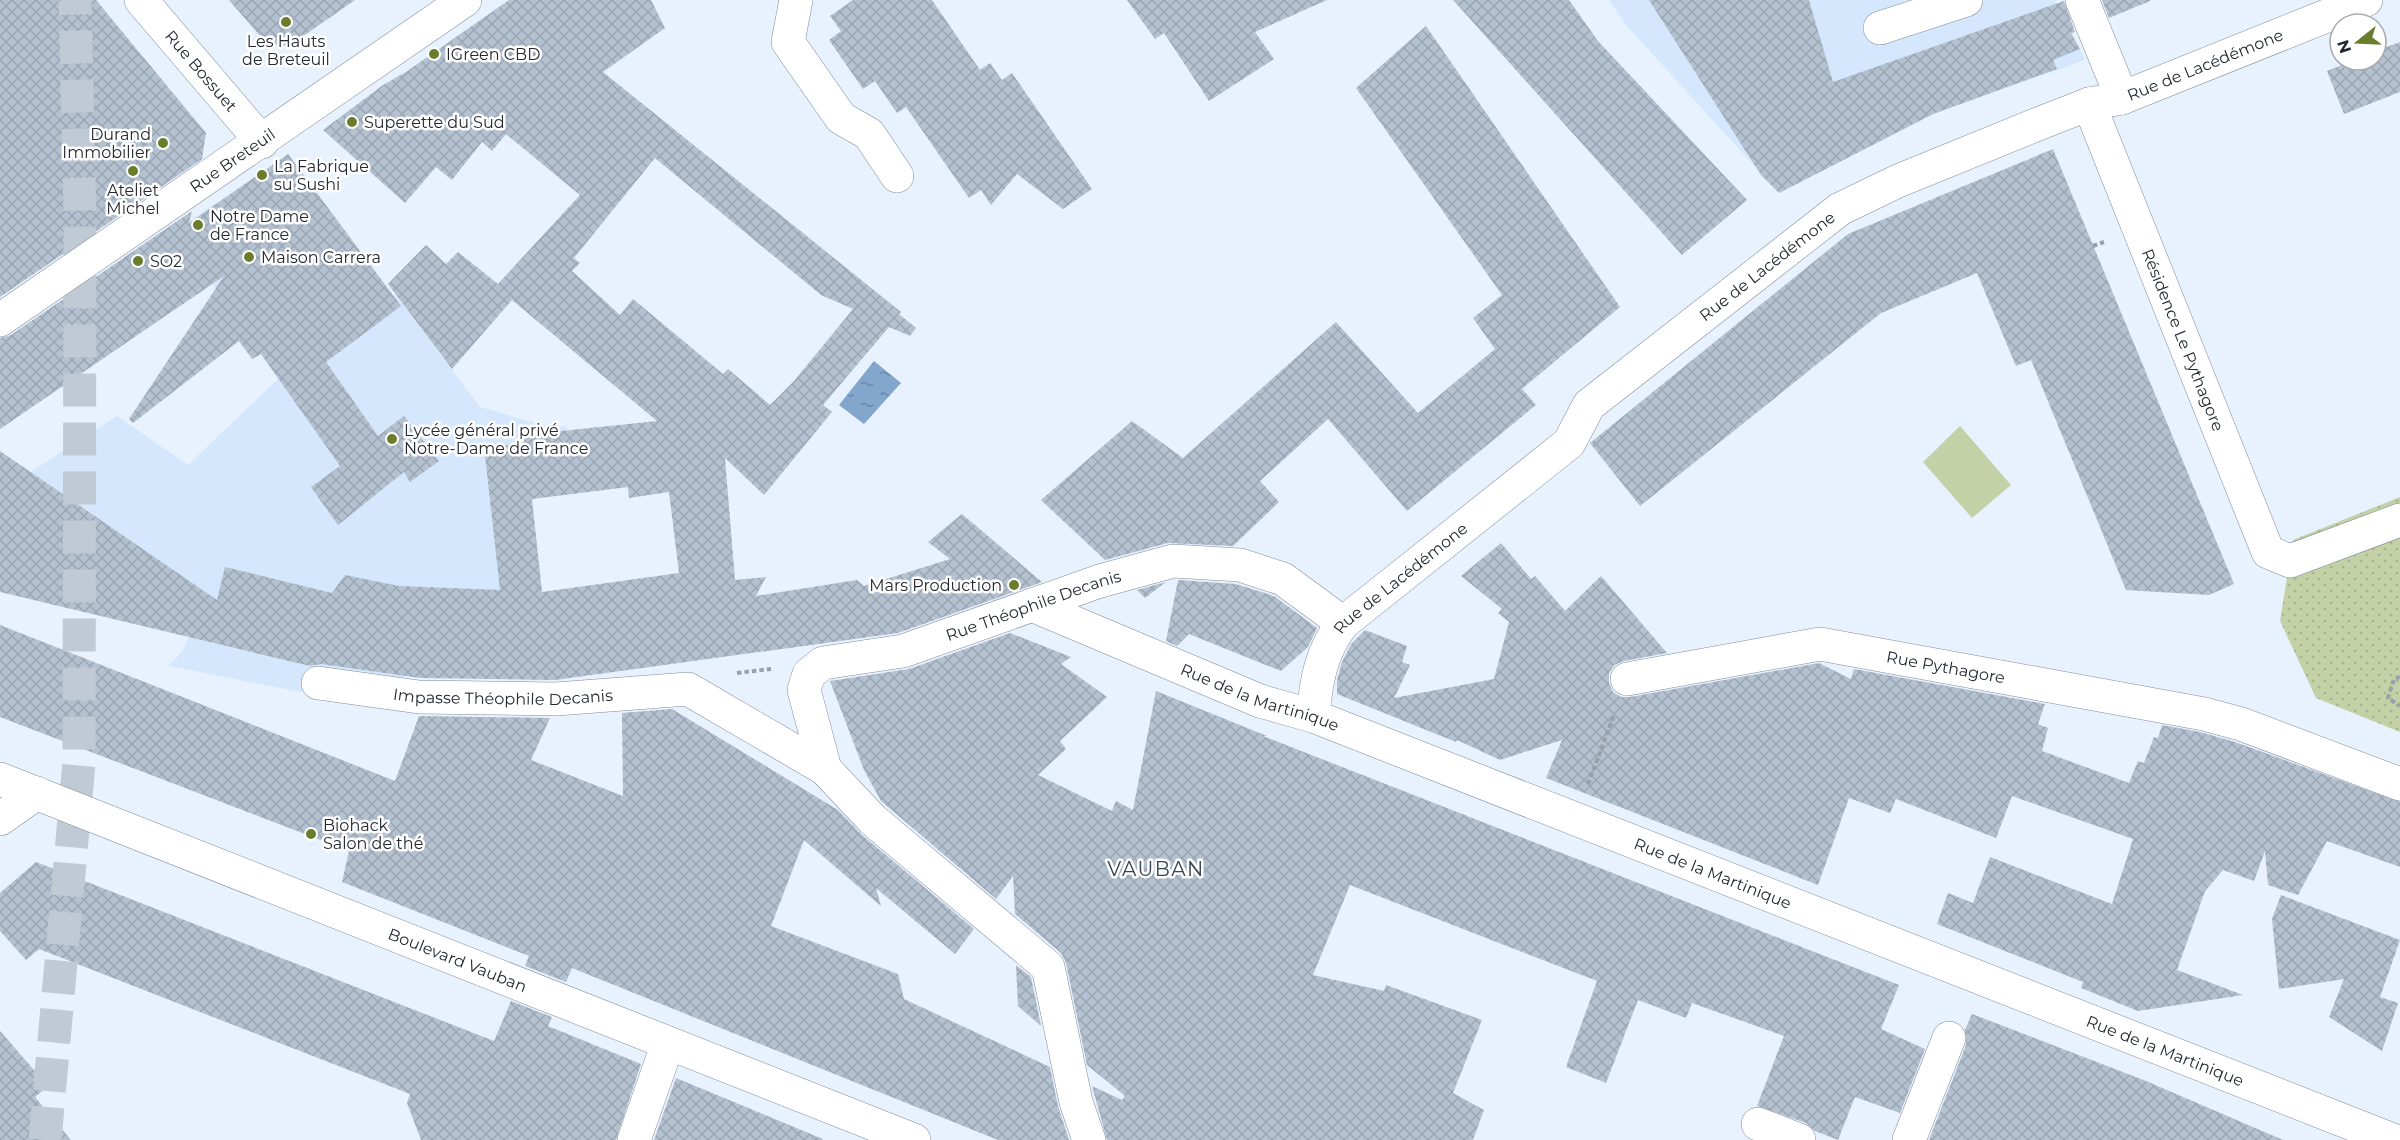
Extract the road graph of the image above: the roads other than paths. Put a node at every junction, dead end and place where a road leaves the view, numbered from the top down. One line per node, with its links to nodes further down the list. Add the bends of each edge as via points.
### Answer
1 (141, 0): 10 (street, Rue Bossuet)
2 (465, 0): 10 (street, Rue Breteuil)
3 (796, 0): 11 (street, via 788,42 841,118 869,134)
4 (1966, 0): 7 (street)
5 (2082, 0): 8 (street)
6 (2366, 0): 8 (street, Rue de Lacédémone)
7 (1880, 28)
8 (2122, 98): 9 (street, Rue de Lacédémone)
9 (2089, 104): 13 (street, Résidence Le Pythagore, via 2268,552 2290,561); 15 (street, Rue de Lacédémone, via 1840,208 1588,405 1569,443)
10 (262, 142): 12 (street, Rue Breteuil)
11 (897, 176)
12 (0, 320)
13 (2400, 520)
14 (1032, 605): 15 (street, Rue Théophile Decanis, via 1173,561 1240,565 1283,579); 19 (street, Rue de la Martinique, via 1260,701); 20 (street, Rue Théophile Decanis, via 903,651 823,663 809,674 804,690)
15 (1343, 623): 19 (street, Rue de Lacédémone, via 1332,637 1317,675)
16 (1627, 679): 22 (street, Rue Pythagore, via 1820,644 2204,714 2241,724)
17 (318, 683): 18 (street, Impasse Théophile Decanis, via 419,697 556,699)
18 (688, 689): 20 (street, Rue Théophile Decanis)
19 (1313, 716): 33 (street, Rue de la Martinique)
20 (825, 769): 30 (street, Rue Théophile Decanis, via 873,820 1048,968 1076,1102)
21 (0, 779): 23 (street, Boulevard Vauban)
22 (2400, 784)
23 (37, 793): 24 (street); 26 (street, Boulevard Vauban)
24 (0, 819)
25 (1949, 1038): 32 (street)
26 (668, 1043): 28 (street); 29 (street, Boulevard Vauban)
27 (1758, 1124): 31 (street)
28 (634, 1140)
29 (914, 1140)
30 (1089, 1140)
31 (1799, 1140)
32 (1909, 1140)
33 (2393, 1140)

